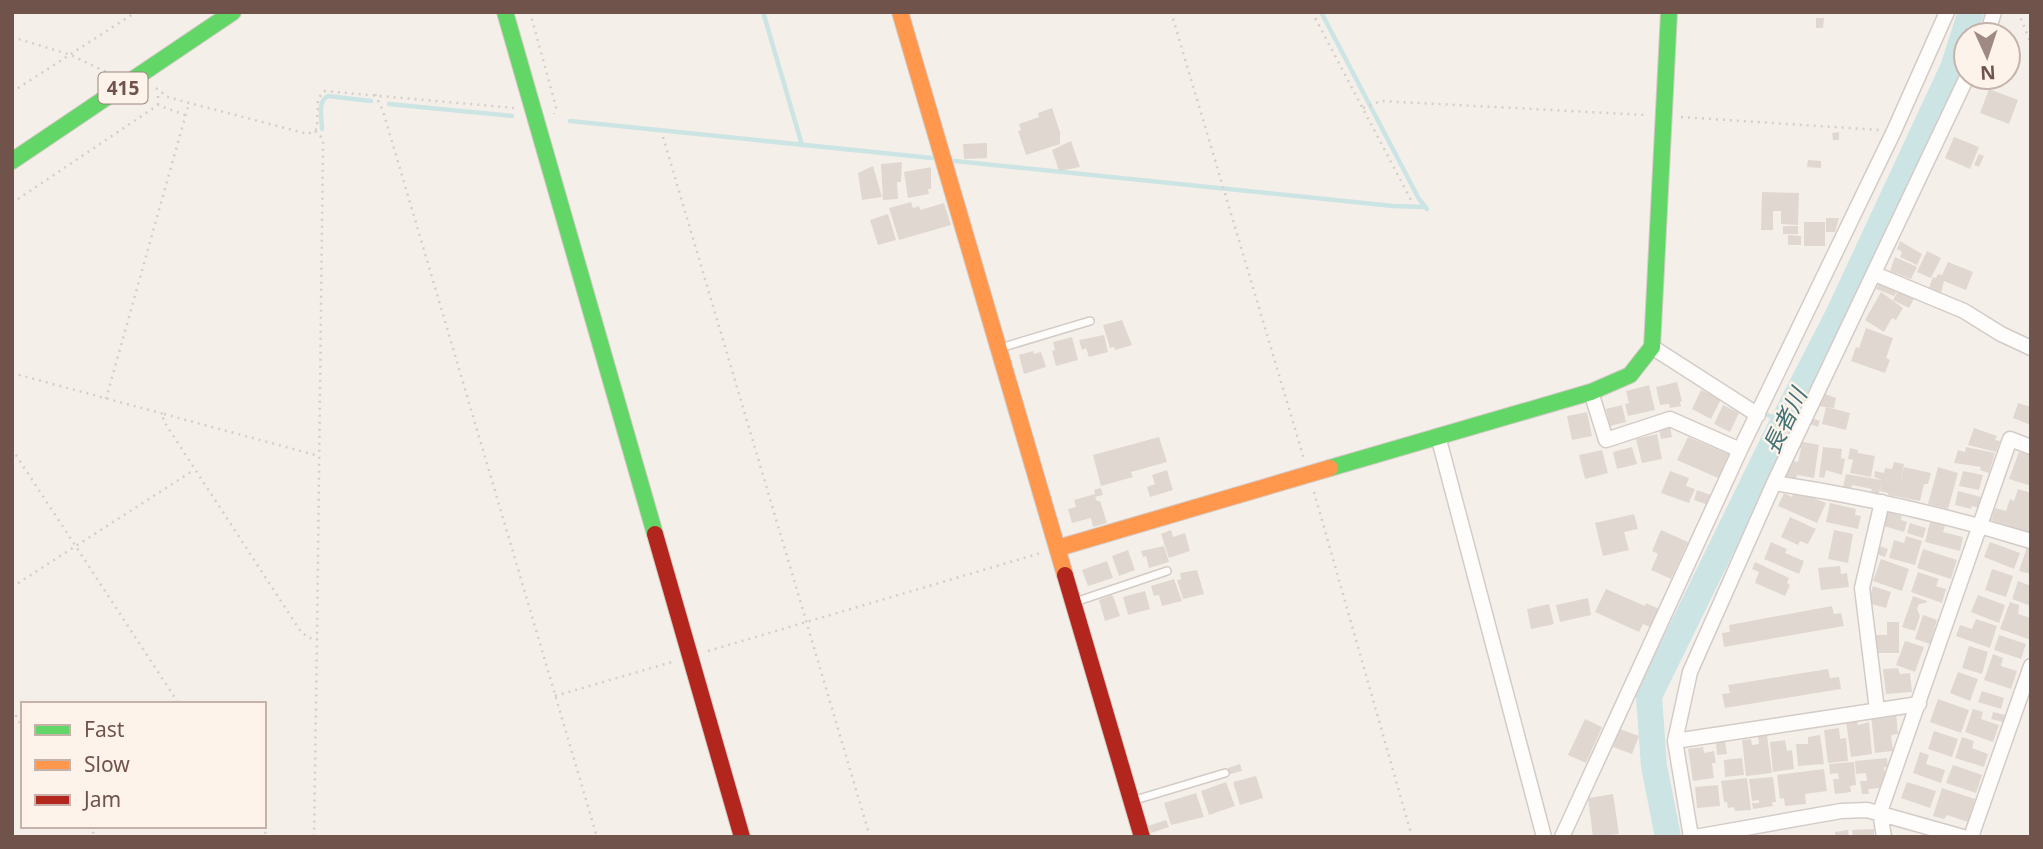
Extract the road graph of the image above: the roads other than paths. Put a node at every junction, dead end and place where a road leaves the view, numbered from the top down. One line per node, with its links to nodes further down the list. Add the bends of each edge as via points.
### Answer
1 (233, 12): 7 (main road, 415)
2 (505, 12): 32 (main road)
3 (900, 12): 10 (main road)
4 (1669, 12): 11 (main road)
5 (1947, 12): 14 (street)
6 (1960, 91): 8 (street)
7 (12, 161)
8 (1875, 274): 12 (street, via 1964,310); 18 (street)
9 (1090, 321): 10 (lane)
10 (999, 348): 22 (main road)
11 (1652, 348): 13 (main road, via 1630,375); 14 (street)
12 (2031, 348)
13 (1591, 392): 15 (main road); 17 (street, via 1606,440 1670,419)
14 (1758, 415): 17 (street)
15 (1438, 436): 22 (main road); 34 (street)
16 (2031, 447): 20 (street, via 2010,439)
17 (1740, 450): 35 (street)
18 (1774, 483): 19 (street); 28 (street, via 1690,672)
19 (1882, 502): 20 (street); 27 (street, via 1862,588)
20 (1981, 526): 21 (street); 26 (street)
21 (2031, 541)
22 (1058, 548): 24 (main road)
23 (1167, 571): 24 (lane)
24 (1073, 602): 30 (main road)
25 (2031, 666): 39 (street)
26 (1919, 704): 27 (street); 31 (street)
27 (1877, 710): 28 (street)
28 (1675, 741): 36 (street)
29 (1225, 773): 30 (lane)
30 (1132, 802): 33 (main road)
31 (1880, 812): 36 (street, via 1841,811); 37 (street); 38 (street)
32 (742, 837)
33 (1142, 837)
34 (1544, 837)
35 (1562, 837)
36 (1693, 837)
37 (1884, 837)
38 (1962, 837)
39 (1971, 837)

